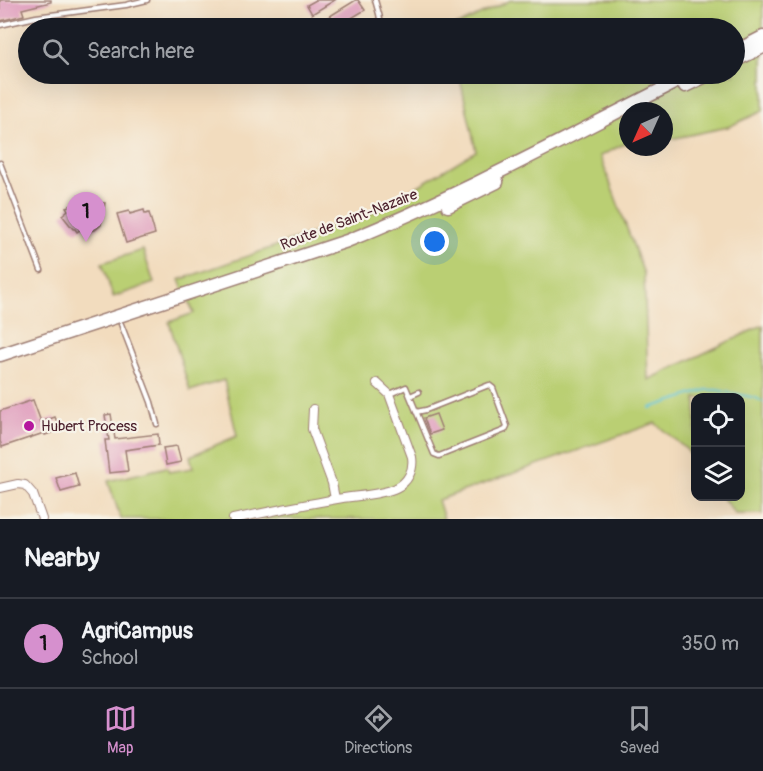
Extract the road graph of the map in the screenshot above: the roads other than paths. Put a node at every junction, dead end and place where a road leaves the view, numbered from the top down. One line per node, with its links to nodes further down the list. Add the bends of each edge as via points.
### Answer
1 (147, 0): 3 (lane)
2 (375, 0): 4 (lane)
3 (32, 18)
4 (380, 18)
5 (18, 21): 6 (lane)
6 (0, 25)
7 (763, 37): 8 (main road)
8 (745, 47)
9 (763, 47): 10 (main road)
10 (745, 56)
11 (672, 84): 18 (main road, Route de Saint-Nazaire, via 448,197 347,241)
12 (690, 84): 13 (main road)
13 (653, 102)
14 (619, 120): 17 (main road, Route de Saint-Nazaire, via 399,229)
15 (0, 163): 16 (lane)
16 (41, 270)
17 (121, 324): 19 (main road, Route de Saint-Nazaire); 26 (lane)
18 (0, 355)
19 (0, 363)
20 (376, 383): 22 (street)
21 (419, 392): 23 (lane)
22 (389, 394): 23 (lane, via 406,387); 28 (street, via 412,457 408,477 389,490)
23 (410, 396): 25 (lane)
24 (313, 409): 28 (street, via 312,429)
25 (416, 412): 25 (lane, via 434,454 439,456 507,426 489,385)
26 (157, 424)
27 (0, 488): 29 (street, via 25,485 33,494)
28 (335, 499): 30 (street)
29 (42, 519)
30 (232, 519)

